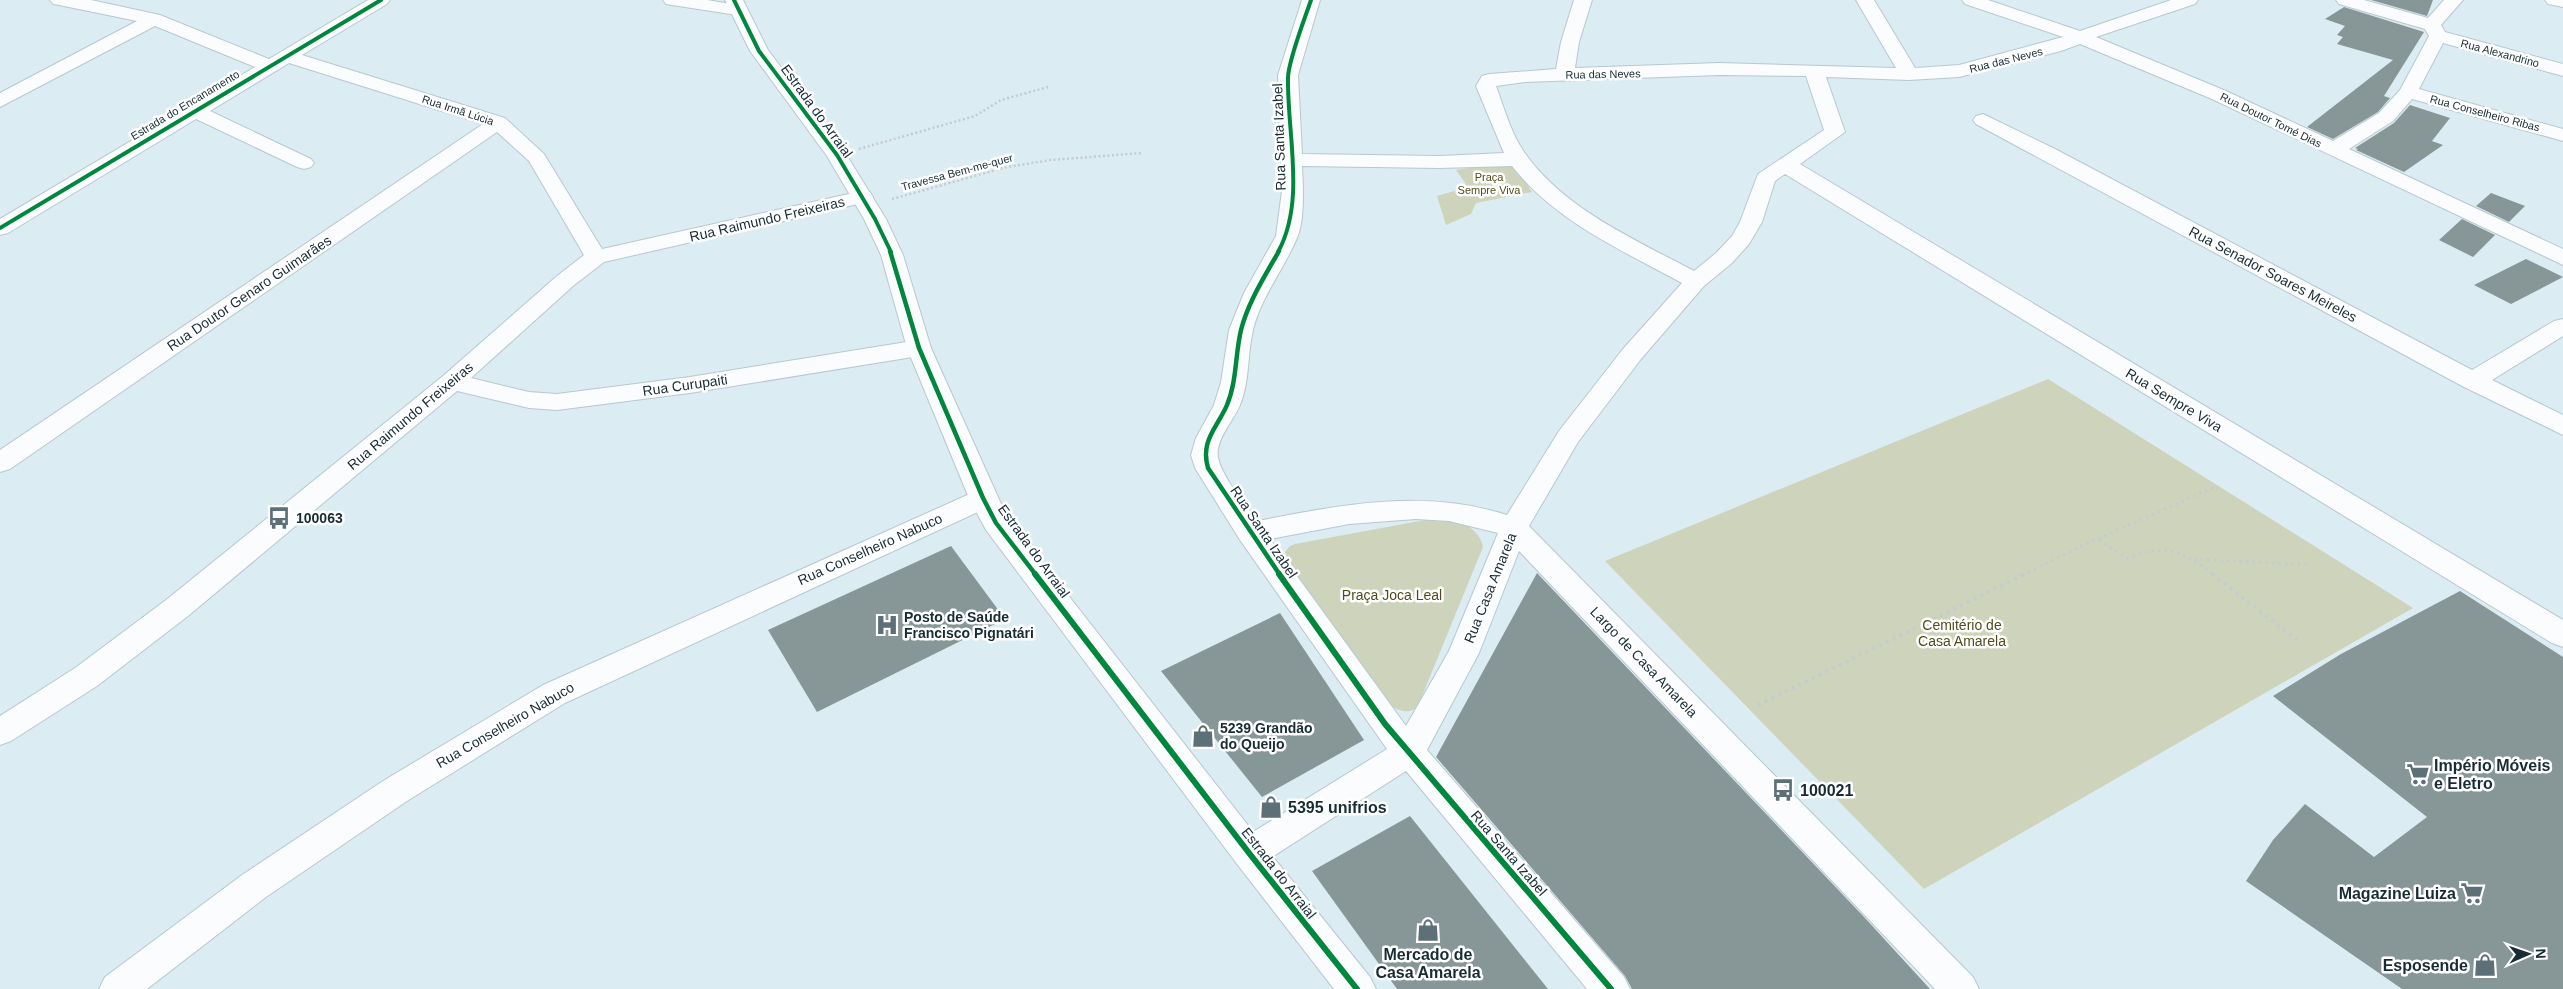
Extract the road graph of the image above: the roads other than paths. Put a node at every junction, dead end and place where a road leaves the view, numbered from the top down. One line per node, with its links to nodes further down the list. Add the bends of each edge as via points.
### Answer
1 (59, 0): 14 (street, Rua Irmã Lúcia)
2 (381, 0): 17 (street, Estrada do Encanamento)
3 (672, 0): 13 (street)
4 (1311, 0): 29 (street, Rua Santa Izabel, via 1288,75)
5 (1583, 0): 20 (street, via 1570,42)
6 (1864, 0): 21 (street)
7 (1971, 0): 16 (street, Rua Doutor Tomé Dias)
8 (2189, 0): 16 (street, Rua das Neves)
9 (2346, 0): 15 (street, Rua Alexandrino)
10 (2454, 0): 15 (street)
11 (2554, 0): 12 (street)
12 (2563, 2)
13 (735, 5): 33 (street, Estrada do Arraial, via 759,51 837,155)
14 (154, 19): 17 (street, Rua Irmã Lúcia); 23 (street)
15 (2435, 31): 19 (street, Rua Alexandrino); 22 (street)
16 (2080, 37): 21 (street, Rua das Neves, via 1991,65); 28 (street, Rua Doutor Tomé Dias, via 2219,95)
17 (277, 61): 24 (street, Estrada do Encanamento); 26 (street, Rua Irmã Lúcia)
18 (1814, 70): 20 (street, Rua das Neves, via 1719,69); 21 (street, Rua das Neves); 32 (street, via 1836,132)
19 (2563, 70)
20 (1565, 74): 30 (street, Rua das Neves, via 1489,80 1486,86 1495,113)
21 (1909, 74)
22 (2408, 92): 27 (street, Rua Conselheiro Ribas); 28 (street, via 2386,117)
23 (0, 101)
24 (194, 111): 31 (street); 34 (street, Estrada do Encanamento)
25 (1983, 120): 40 (street, Rua Senador Soares Meireles)
26 (498, 122): 35 (street, Rua Irmã Lúcia, via 537,158); 43 (street, Rua Doutor Genaro Guimarães)
27 (2563, 134)
28 (2333, 150): 36 (street, Rua Doutor Tomé Dias)
29 (1291, 160): 30 (street); 46 (street, Rua Santa Izabel, via 1292,206 1287,236 1247,314 1227,405 1204,454 1208,468)
30 (1518, 160): 37 (street, via 1546,190 1566,205 1612,235)
31 (304, 163)
32 (1784, 164): 37 (street, Rua Casa Amarela, via 1765,178 1751,222 1741,239); 47 (street, Rua Sempre Viva)
33 (865, 202): 35 (street, Rua Raimundo Freixeiras); 39 (street, Estrada do Arraial, via 892,255)
34 (0, 228)
35 (596, 257): 41 (street, Rua Raimundo Freixeiras)
36 (2563, 258)
37 (1696, 281): 45 (street, Rua Casa Amarela, via 1632,354 1568,437)
38 (2563, 326): 40 (street)
39 (919, 348): 41 (street, Rua Curupaiti, via 690,385 557,402 529,400); 44 (street, Estrada do Arraial)
40 (2473, 381): 42 (street, Rua Senador Soares Meireles)
41 (452, 382): 48 (street, Rua Raimundo Freixeiras, via 177,608 86,677)
42 (2563, 426)
43 (0, 463)
44 (983, 498): 50 (street, Estrada do Arraial, via 996,523); 51 (street, Rua Conselheiro Nabuco, via 554,694 387,796 254,886)
45 (1514, 528): 46 (street, Largo de Casa Amarela, via 1472,514 1399,509 1348,514); 49 (street, Rua Casa Amarela, via 1464,653); 54 (street, Largo de Casa Amarela)
46 (1250, 533): 49 (street, Rua Santa Izabel)
47 (2563, 635)
48 (0, 732)
49 (1408, 753): 50 (street, Rua Casa Amarela); 53 (street, Rua Santa Izabel)
50 (1249, 853): 52 (street, Estrada do Arraial)
51 (118, 989)
52 (1357, 989)
53 (1611, 989)
54 (1960, 989)

